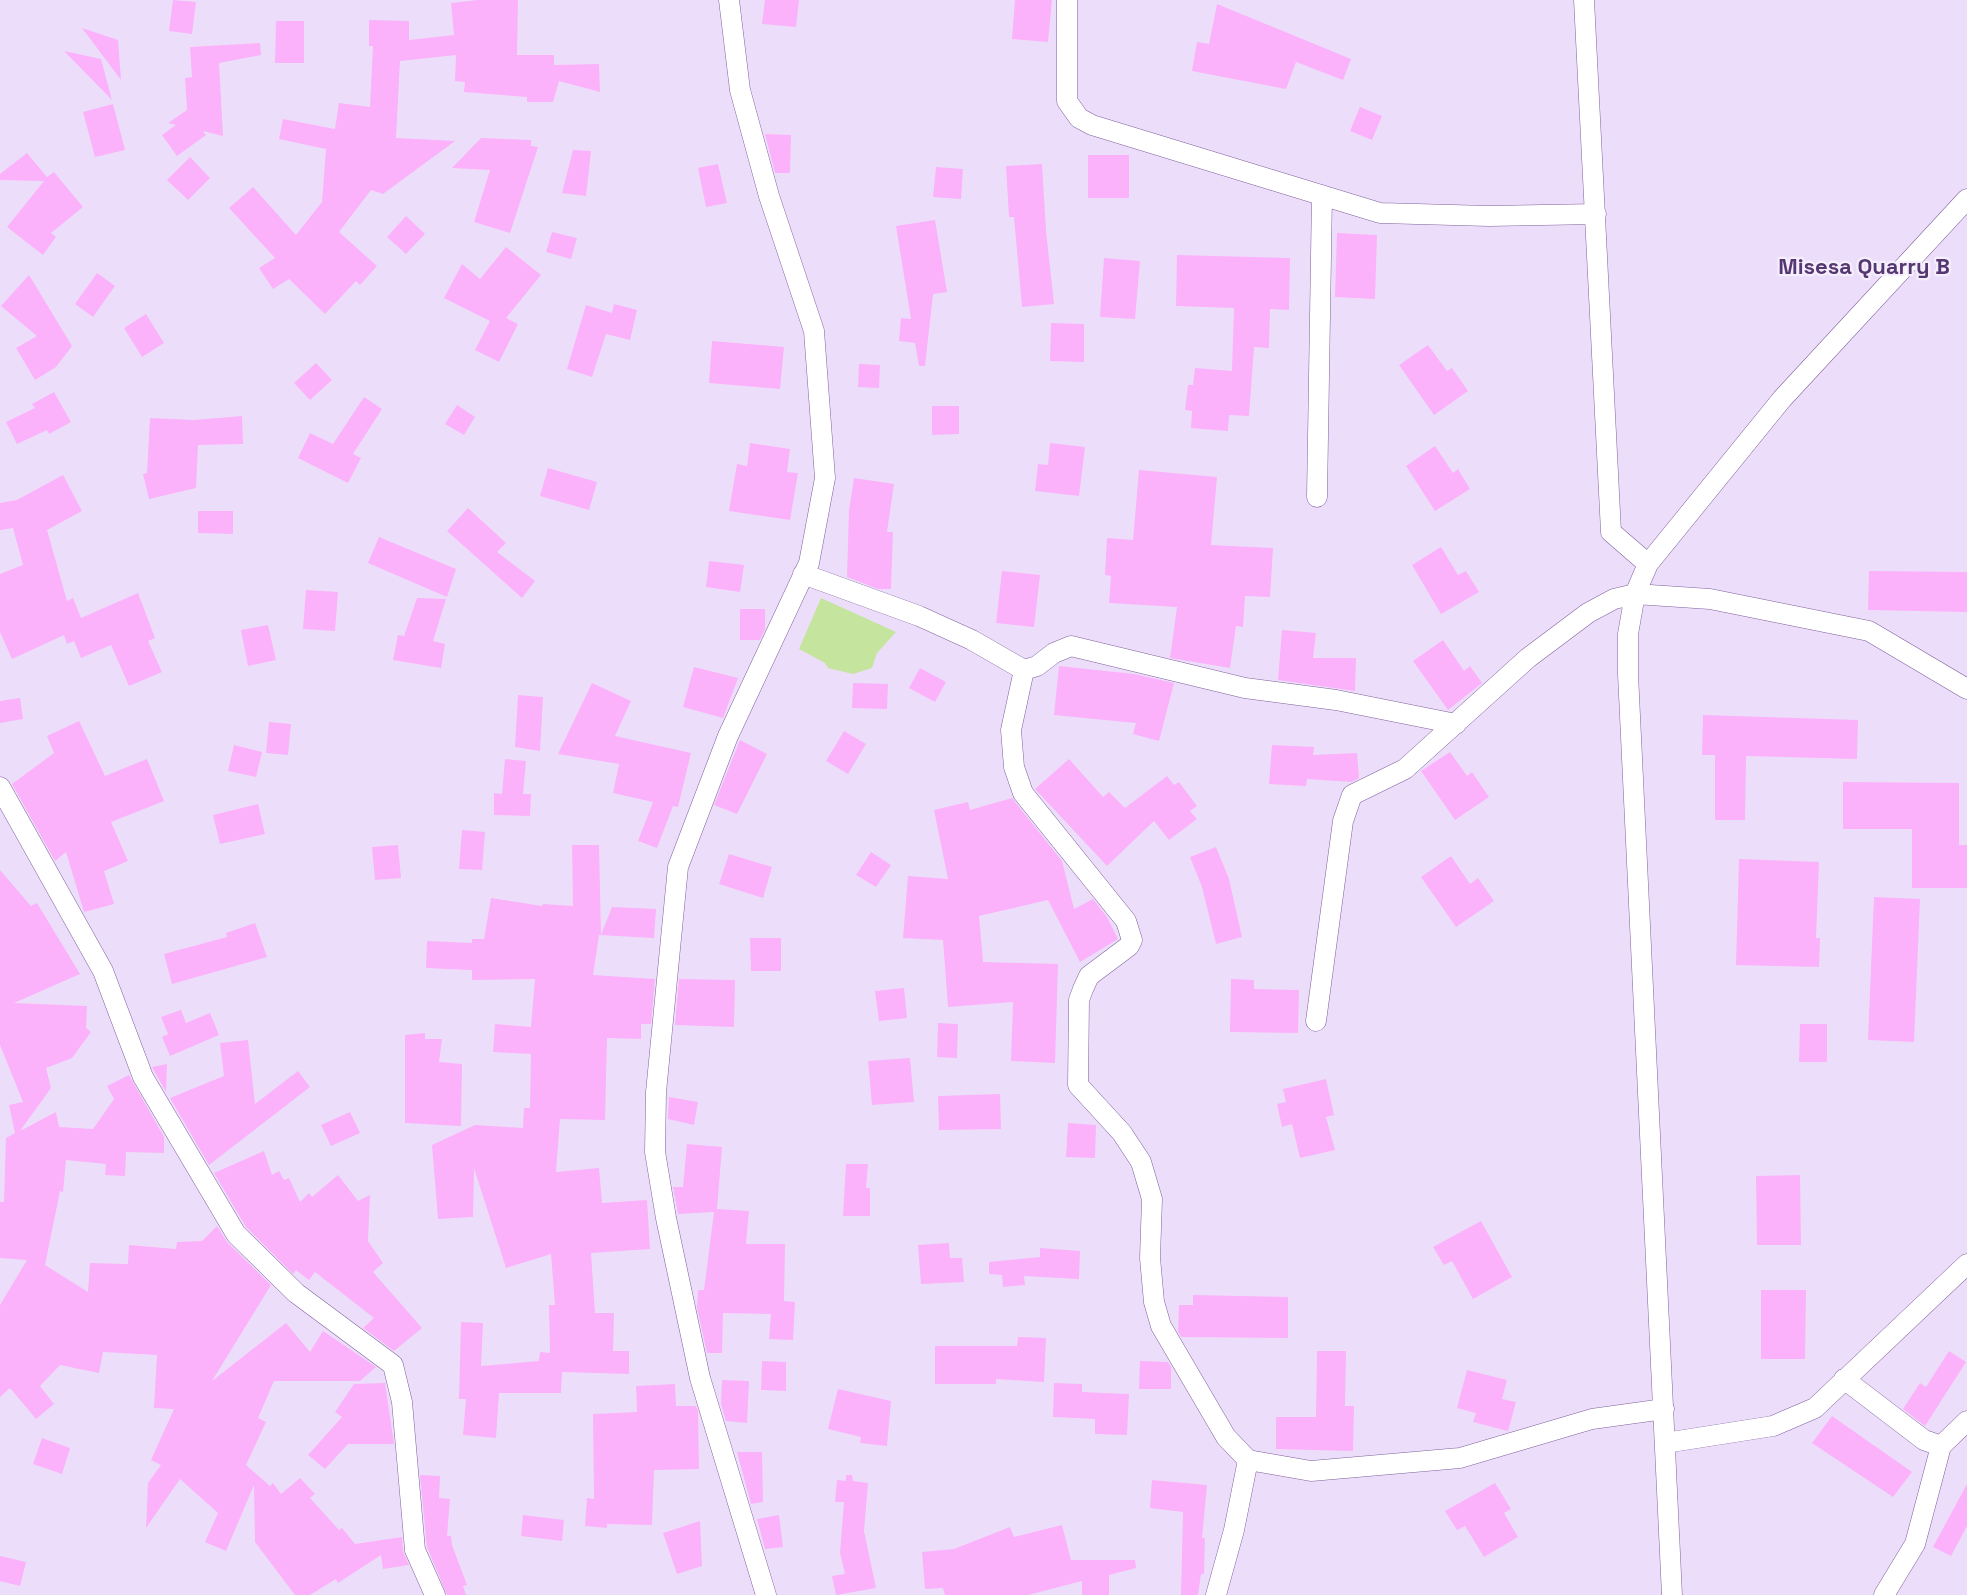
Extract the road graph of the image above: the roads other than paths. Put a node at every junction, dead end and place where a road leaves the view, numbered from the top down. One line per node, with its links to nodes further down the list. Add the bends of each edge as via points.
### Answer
1 (729, 0): 9 (street, via 740,90 814,331 825,478 820,514)
2 (1066, 0): 4 (street, via 1067,101 1080,118 1092,125)
3 (1584, 0): 6 (street)
4 (1322, 195): 6 (street, via 1380,213); 7 (street)
5 (1967, 199): 8 (street, via 1782,399)
6 (1596, 214): 8 (street, via 1611,532)
7 (1317, 497)
8 (1648, 564): 10 (street)
9 (803, 574): 11 (street, via 919,616); 24 (street, via 728,736 682,849 674,891 655,1118 666,1218 700,1378)
10 (1635, 594): 12 (street, via 1710,599 1869,631); 13 (street, via 1614,599 1588,613 1528,658); 18 (street, via 1628,634 1628,674)
11 (1024, 670): 13 (street, via 1071,646 1245,688 1336,700); 22 (street, via 1011,730 1014,767 1023,793 1126,921 1132,940 1089,976 1083,989 1078,1085 1122,1133 1142,1162 1152,1199 1150,1258 1154,1302 1161,1326 1226,1437)
12 (1967, 689)
13 (1456, 724): 15 (street, via 1405,769 1349,799)
14 (0, 787): 23 (street, via 103,971 143,1077 236,1234 296,1293 393,1365 402,1402 415,1550)
15 (1316, 1021)
16 (1967, 1264): 17 (street)
17 (1844, 1379): 20 (street, via 1815,1408 1773,1426); 21 (street, via 1924,1440)
18 (1664, 1409): 20 (street); 22 (street, via 1592,1419 1460,1458 1311,1471)
19 (1967, 1420): 21 (street)
20 (1665, 1443): 26 (street)
21 (1941, 1446): 27 (street, via 1915,1544)
22 (1248, 1460): 25 (street)
23 (435, 1595)
24 (766, 1595)
25 (1216, 1595)
26 (1672, 1595)
27 (1884, 1595)

